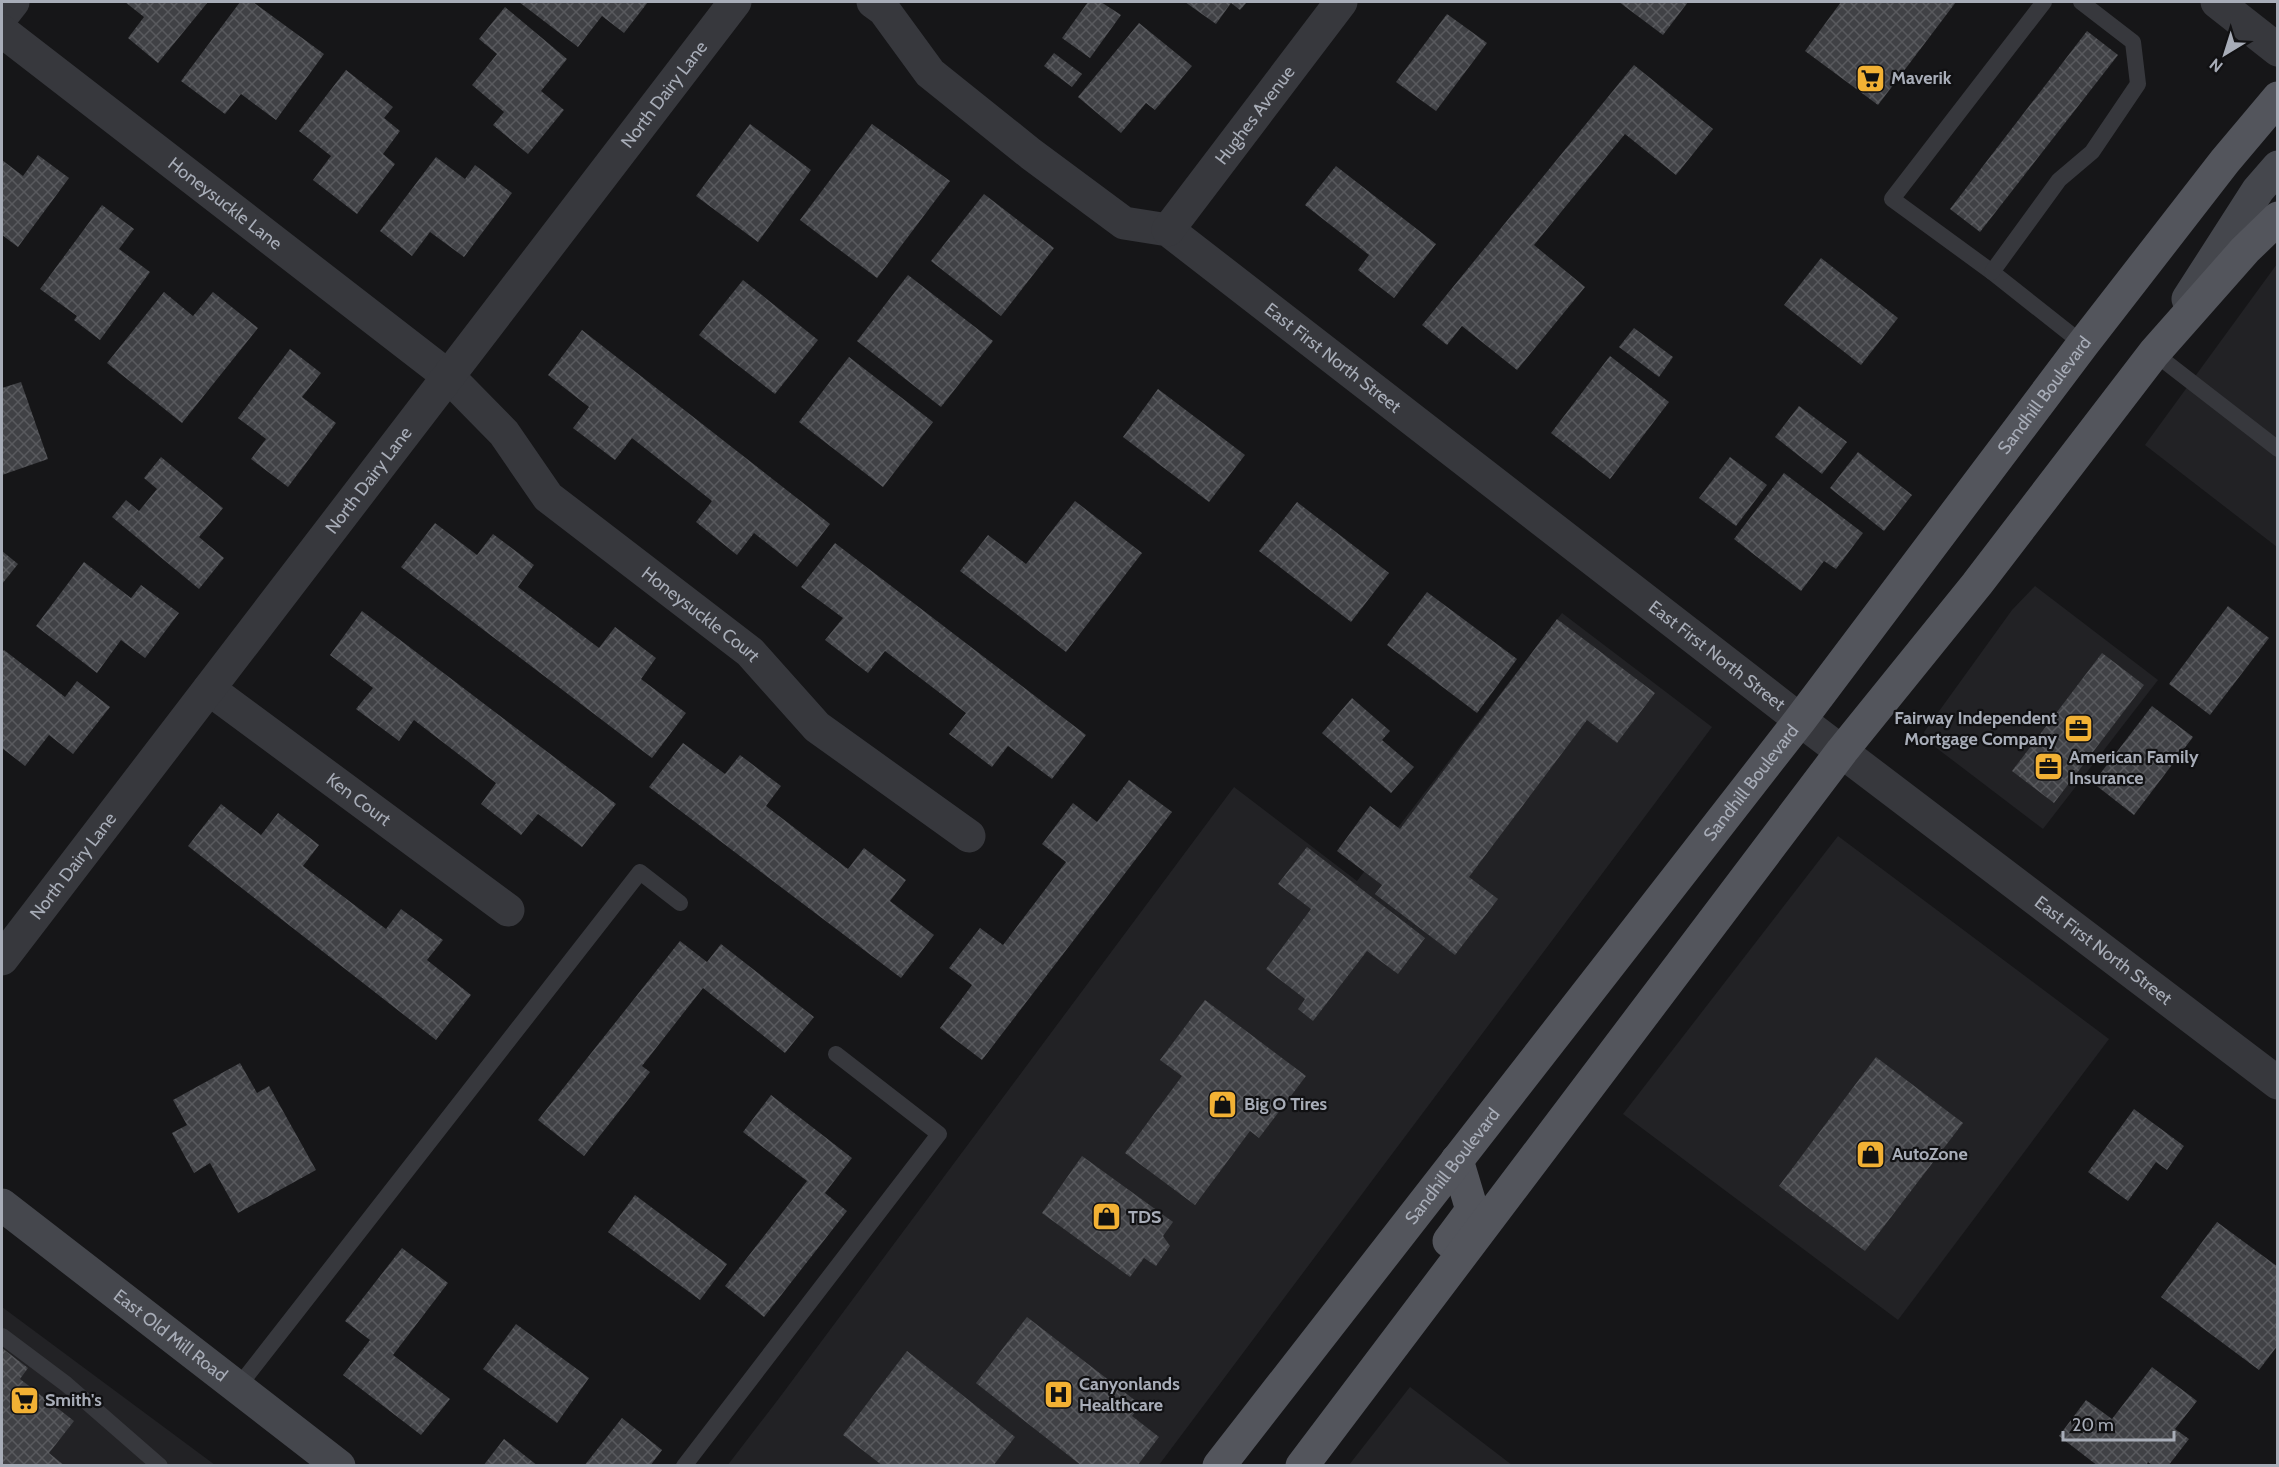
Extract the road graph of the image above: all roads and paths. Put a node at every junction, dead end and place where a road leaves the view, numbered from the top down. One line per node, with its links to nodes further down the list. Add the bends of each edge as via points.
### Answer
1 (13, 2): 8 (street)
2 (735, 2): 18 (street, North Dairy Lane)
3 (873, 2): 14 (street, East First North Street, via 884,10 930,73 1031,154 1125,223)
4 (1341, 2): 14 (street, Hughes Avenue)
5 (2044, 2): 15 (lane, via 1892,199)
6 (2081, 2): 15 (lane, via 2133,42 2138,84 2092,152 2059,180)
7 (2217, 2): 10 (street)
8 (2, 16)
9 (2, 31): 18 (street, Honeysuckle Lane)
10 (2277, 50)
11 (2277, 98): 16 (main road, Sandhill Boulevard)
12 (2277, 167): 17 (street)
13 (2277, 218): 17 (main road)
14 (1168, 230): 21 (street, East First North Street)
15 (1992, 272): 16 (lane)
16 (2083, 344): 21 (main road, Sandhill Boulevard)
17 (2154, 353): 19 (lane); 22 (main road)
18 (448, 376): 20 (street, North Dairy Lane); 23 (street, Honeysuckle Court, via 504,433 548,497 750,651 817,727)
19 (2277, 449)
20 (208, 689): 25 (street, Ken Court); 26 (street, North Dairy Lane)
21 (1800, 720): 22 (street, East First North Street); 29 (main road, Sandhill Boulevard)
22 (1842, 752): 28 (street, East First North Street); 33 (main road)
23 (969, 836)
24 (680, 903): 32 (lane, via 640,872)
25 (508, 910)
26 (2, 959)
27 (836, 1054): 36 (lane, via 939,1134)
28 (2277, 1083)
29 (1457, 1160): 33 (main road, via 1472,1210 1341,1383); 37 (main road, Sandhill Boulevard)
30 (2, 1204): 32 (street, East Old Mill Road)
31 (2, 1336): 34 (lane, via 66,1384)
32 (238, 1387): 35 (street, East Old Mill Road)
33 (1327, 1433): 38 (main road)
34 (160, 1466)
35 (339, 1466)
36 (684, 1466)
37 (1219, 1466)
38 (1302, 1466)

